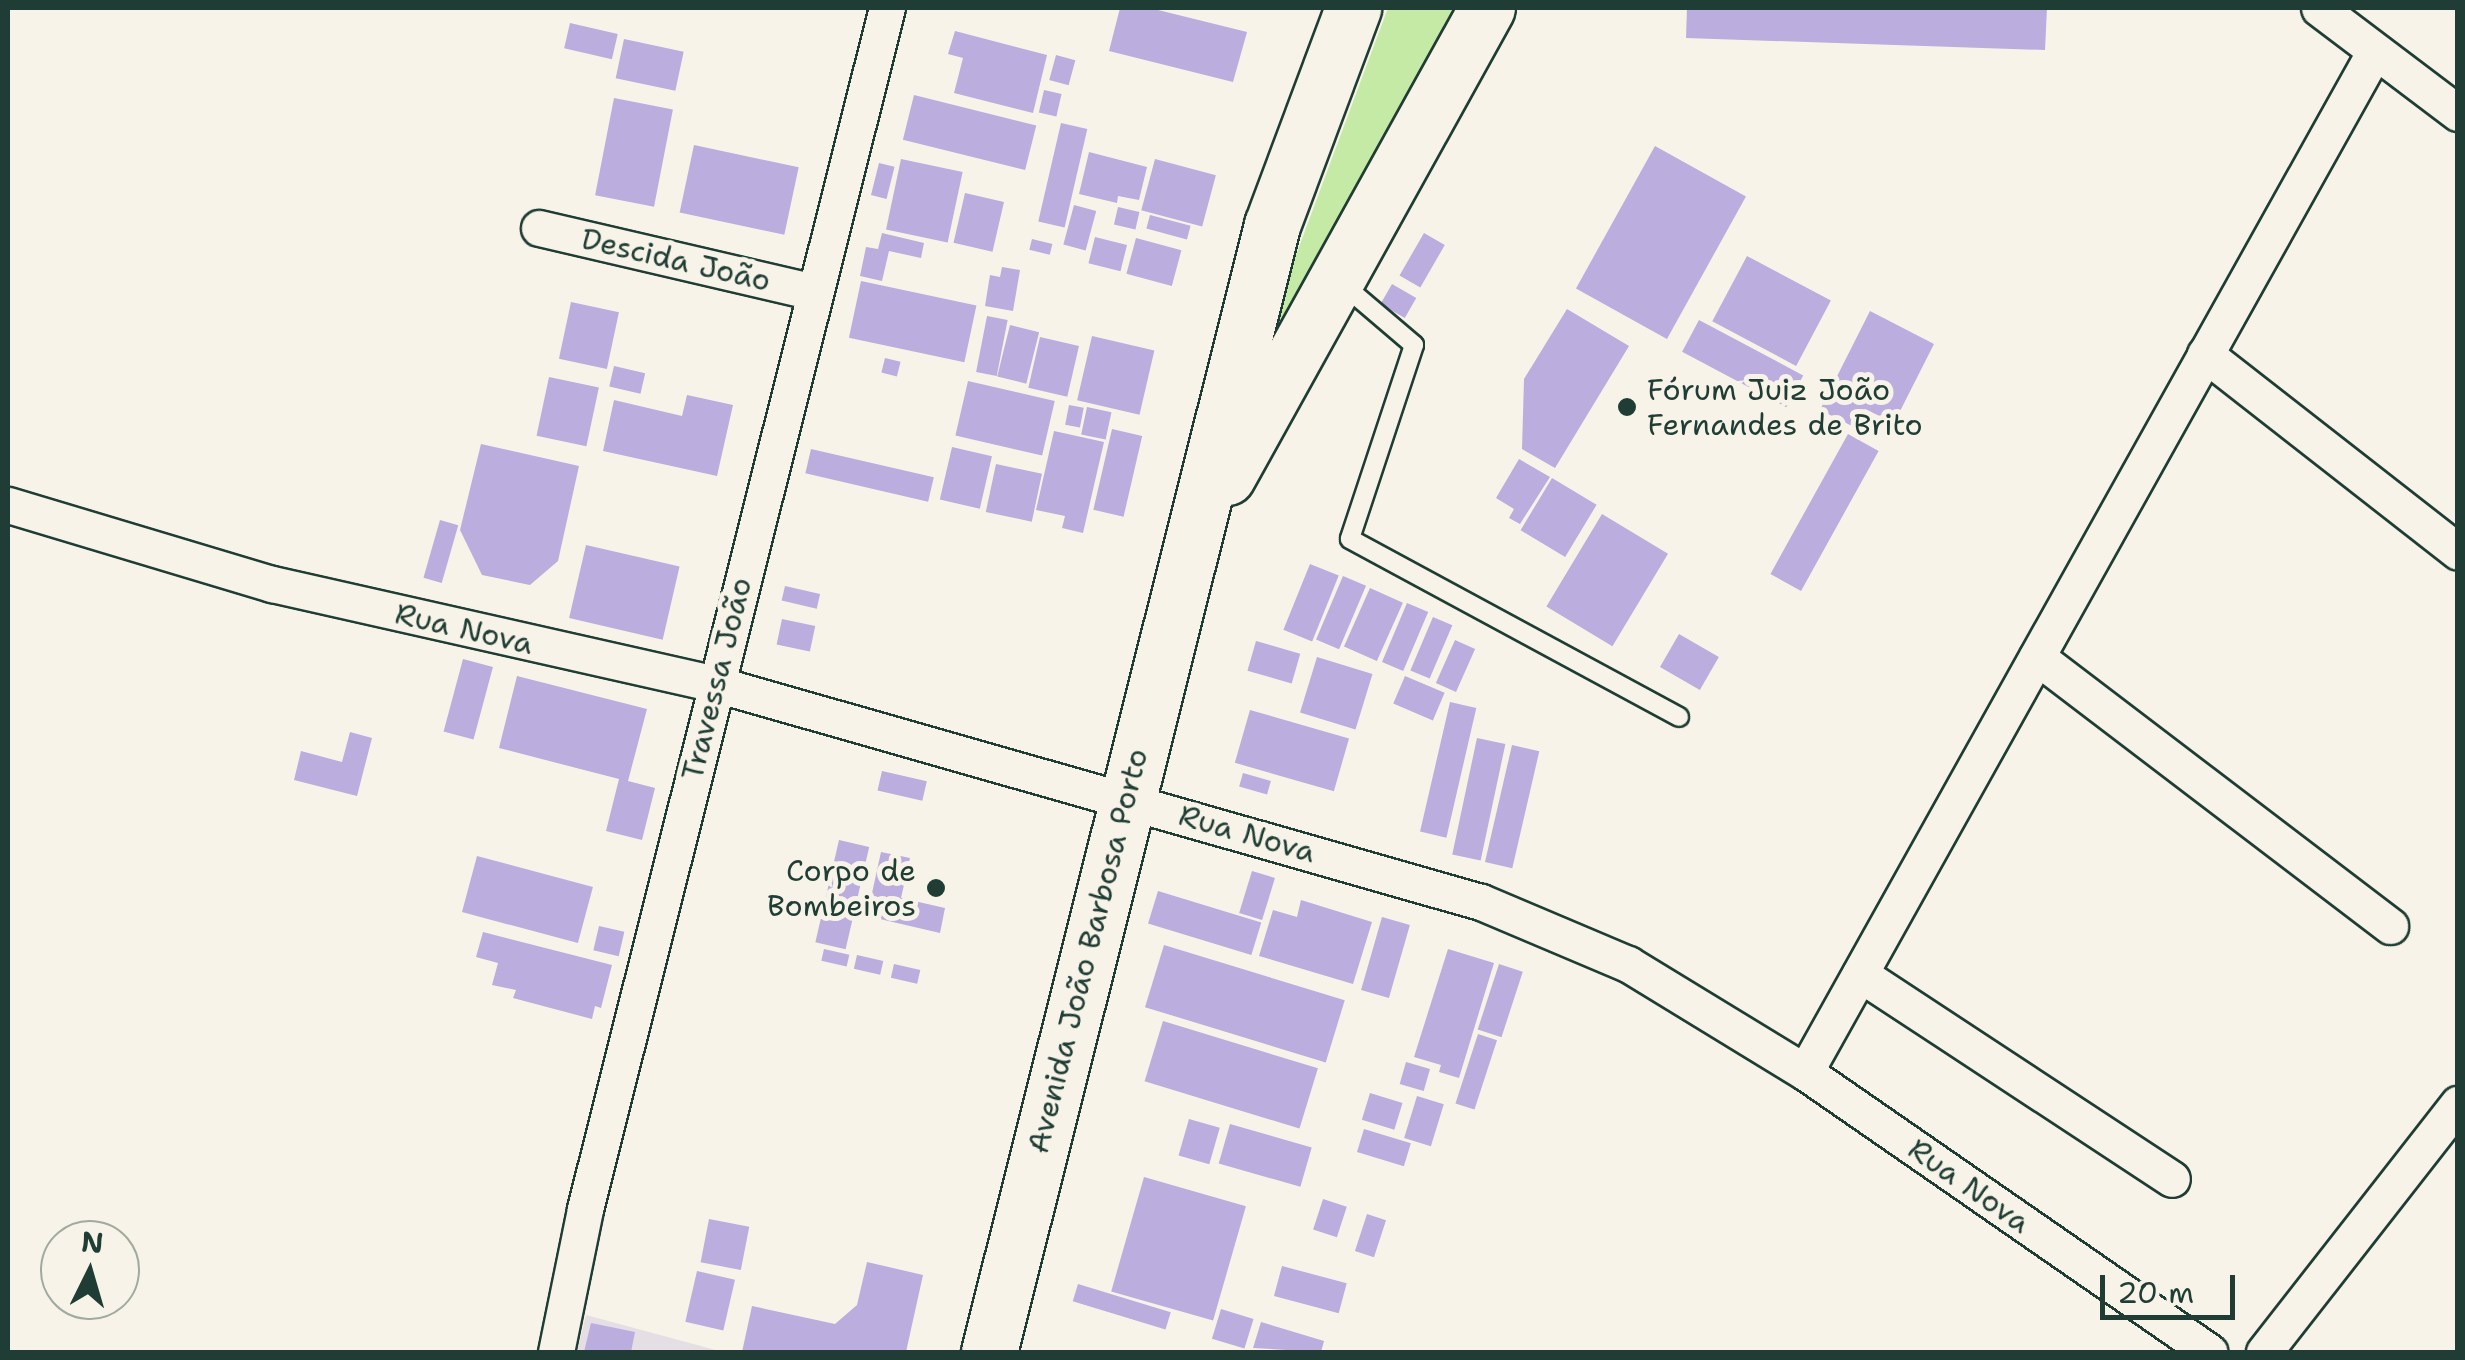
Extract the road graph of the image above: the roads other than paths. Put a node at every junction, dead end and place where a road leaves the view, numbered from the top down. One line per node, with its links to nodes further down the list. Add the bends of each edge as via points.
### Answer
1 (887, 8): 9 (street, Travessa João)
2 (1354, 8): 12 (main road, Avenida João Barbosa Porto, via 1272,226)
3 (1487, 8): 8 (main road, Avenida João Barbosa Porto)
4 (2319, 8): 5 (street)
5 (2374, 51): 6 (street); 10 (street)
6 (2458, 113)
7 (539, 228): 9 (street, Descida João)
8 (1335, 279): 12 (main road, Avenida João Barbosa Porto); 16 (lane, via 1414,345 1350,539)
9 (813, 292): 15 (street, Travessa João)
10 (2205, 354): 13 (street); 14 (street)
11 (8, 505): 15 (street, Rua Nova, via 272,584)
12 (1187, 550): 17 (main road, Avenida João Barbosa Porto)
13 (2458, 552)
14 (2037, 657): 18 (street); 19 (street)
15 (716, 684): 17 (street, Rua Nova); 23 (street, Travessa João, via 585,1208)
16 (1679, 716)
17 (1126, 800): 20 (street, Rua Nova, via 1481,902 1628,964); 24 (main road, Avenida João Barbosa Porto)
18 (2390, 926)
19 (1860, 974): 20 (street); 22 (street)
20 (1805, 1072): 25 (street, Rua Nova)
21 (2457, 1105): 26 (street)
22 (2172, 1179)
23 (556, 1352)
24 (989, 1352)
25 (2210, 1352)
26 (2264, 1352)

